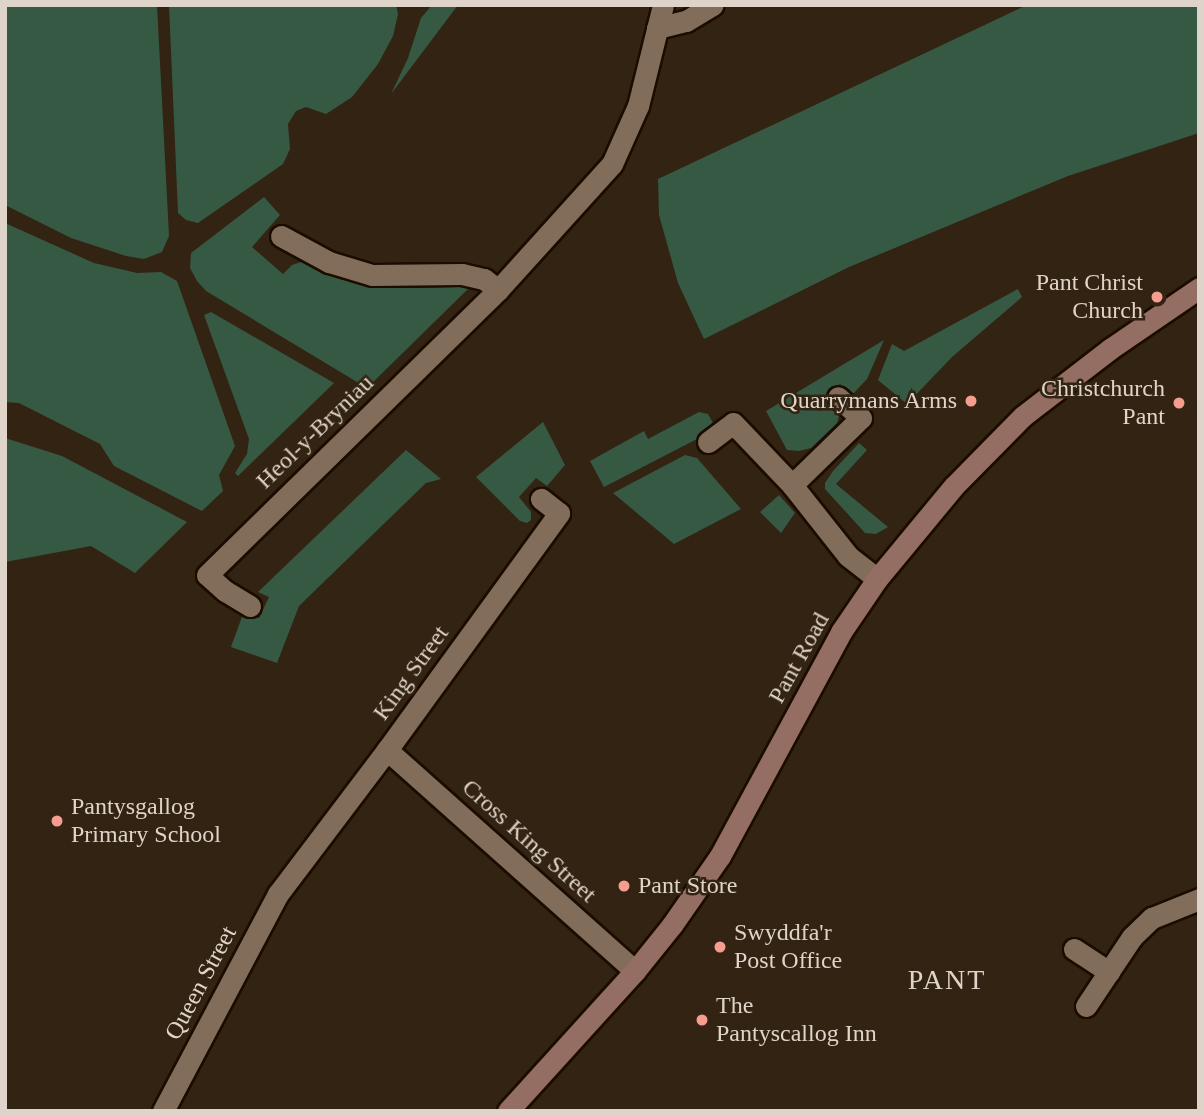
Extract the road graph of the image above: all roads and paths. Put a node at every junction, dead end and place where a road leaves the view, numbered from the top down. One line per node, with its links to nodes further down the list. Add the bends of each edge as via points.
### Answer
1 (663, 5): 3 (street, Heol-y-Bryniau)
2 (713, 5): 3 (street, via 686,21)
3 (657, 28): 6 (street, Heol-y-Bryniau, via 638,106 612,164)
4 (281, 236): 6 (street, via 329,262 372,275 462,274 484,279)
5 (1199, 288): 11 (street, Pant Road, via 1023,416 954,486)
6 (498, 290): 12 (street, Heol-y-Bryniau, via 207,575)
7 (838, 397): 9 (street, via 861,418)
8 (708, 442): 9 (street, via 733,423)
9 (792, 485): 11 (street, via 848,556)
10 (541, 499): 13 (street, King Street, via 559,513)
11 (877, 579): 17 (street, Pant Road, via 841,632 720,856)
12 (250, 606)
13 (387, 750): 14 (street, King Street); 17 (street, Cross King Street)
14 (287, 881): 20 (street, Queen Street)
15 (1199, 899): 18 (street, via 1152,918 1132,937)
16 (1074, 950): 18 (street)
17 (635, 971): 21 (street, Pant Road)
18 (1109, 972): 19 (street)
19 (1086, 1006)
20 (163, 1111)
21 (509, 1111)

